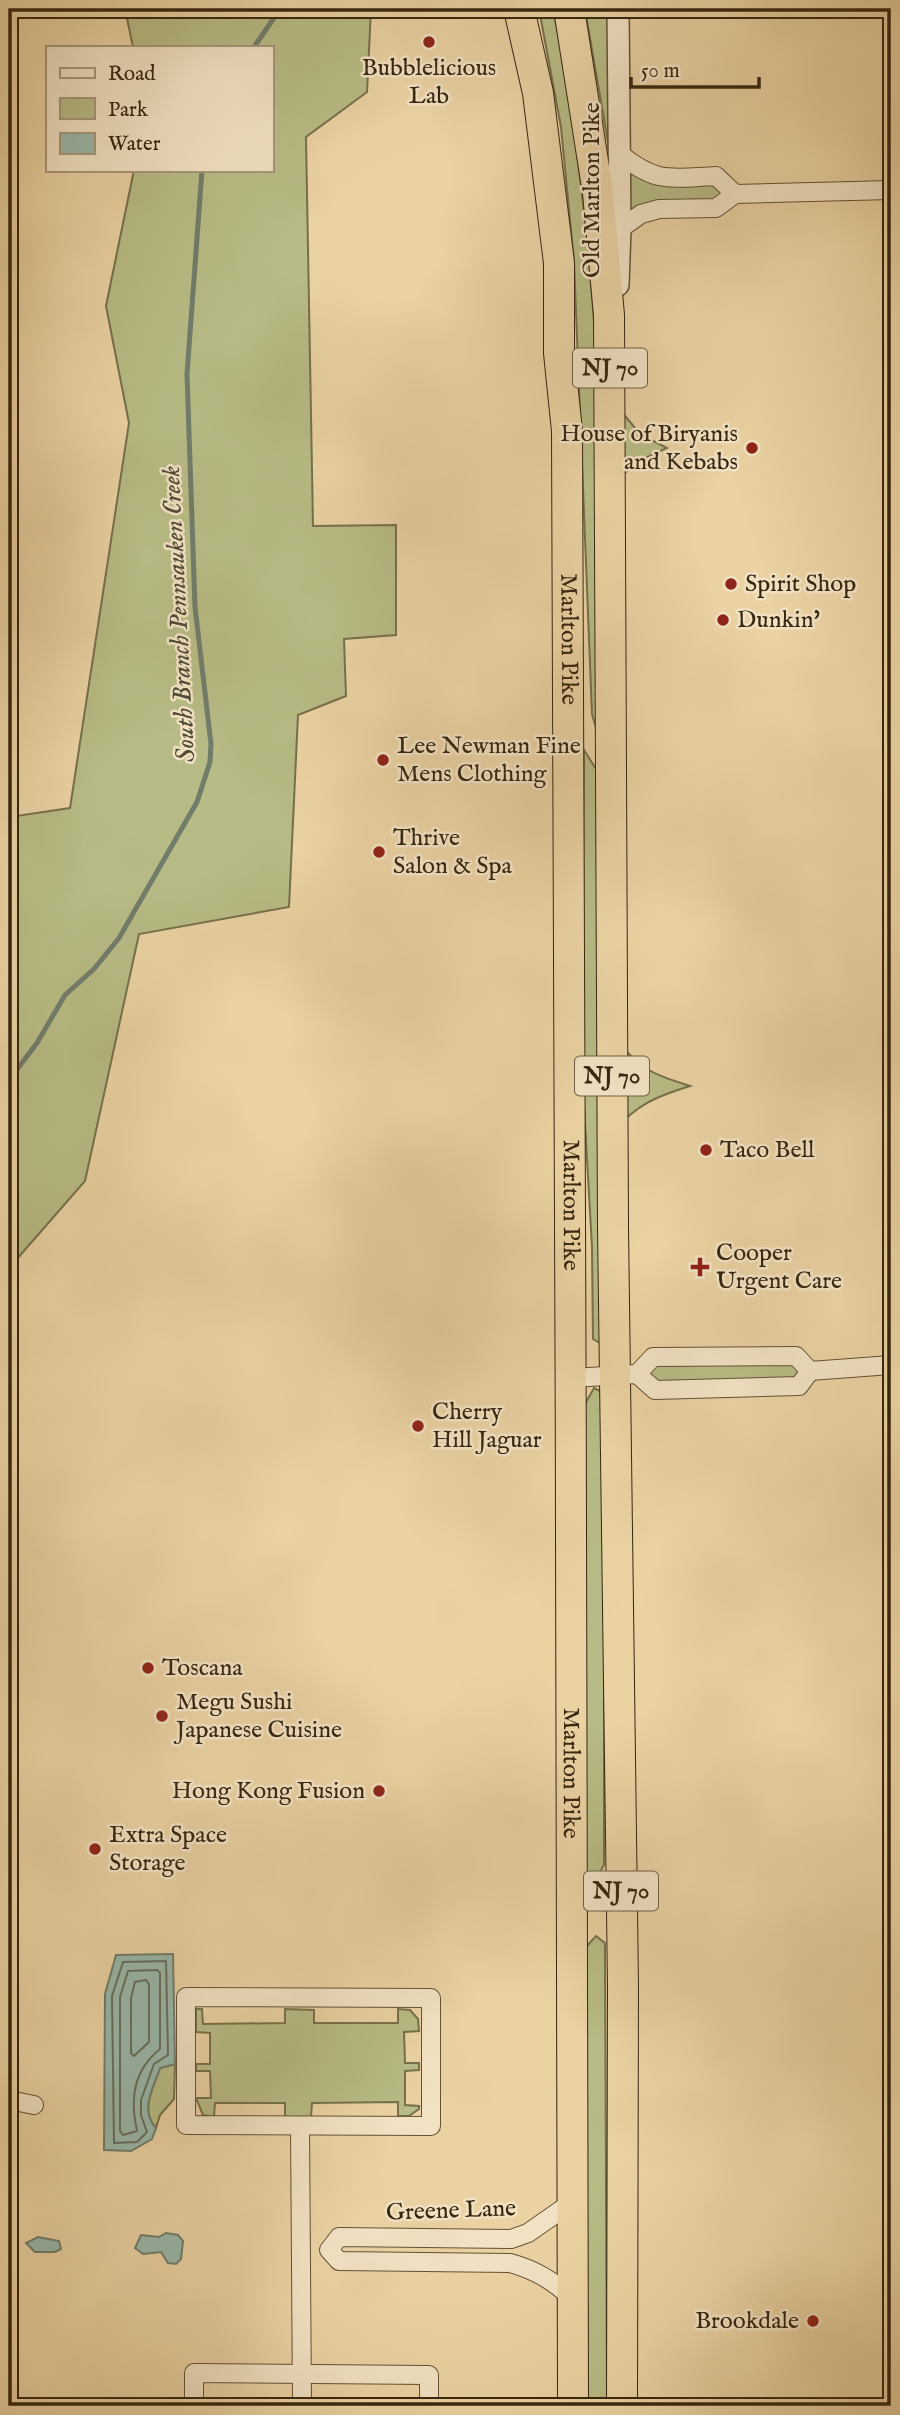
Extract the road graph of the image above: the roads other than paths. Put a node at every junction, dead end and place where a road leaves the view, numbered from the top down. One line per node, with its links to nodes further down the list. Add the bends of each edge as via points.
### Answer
1 (519, 9): 9 (highway, Marlton Pike / NJ 70, via 538,93 559,263 559,353 567,431)
2 (569, 9): 8 (highway, Marlton Pike / NJ 70, via 598,193)
3 (618, 9): 4 (street, Old Marlton Pike)
4 (620, 154): 6 (street, via 640,171 659,178 716,176); 7 (street, Old Marlton Pike)
5 (891, 190): 6 (street)
6 (734, 194): 7 (street, via 716,208 640,214)
7 (620, 229): 8 (street, Old Marlton Pike)
8 (610, 371): 10 (highway, Marlton Pike / NJ 70)
9 (570, 693): 10 (highway, via 581,738); 14 (highway, Marlton Pike / NJ 70)
10 (610, 777): 13 (highway, Marlton Pike / NJ 70)
11 (891, 1365): 12 (street)
12 (810, 1371): 13 (street, via 799,1386 655,1390); 13 (street, via 796,1356 653,1357)
13 (626, 1375): 14 (street); 27 (highway, Marlton Pike / NJ 70)
14 (573, 1378): 18 (highway, Marlton Pike / NJ 70, via 568,1908)
15 (9, 2100): 16 (street)
16 (34, 2105)
17 (300, 2126): 17 (street, via 431,2126 431,1998 186,1997 186,2125); 19 (street)
18 (571, 2203): 20 (street, Greene Lane, via 528,2233 511,2239 339,2237); 21 (highway, Marlton Pike / NJ 70)
19 (300, 2250): 20 (street, Greene Lane); 22 (street)
20 (329, 2250): 21 (street, Greene Lane, via 340,2261 510,2263 544,2275)
21 (572, 2298): 26 (highway, Marlton Pike / NJ 70)
22 (302, 2374): 23 (street, via 194,2373); 24 (street); 25 (street, via 429,2375)
23 (194, 2406)
24 (302, 2406)
25 (429, 2406)
26 (573, 2406)
27 (622, 2406)

